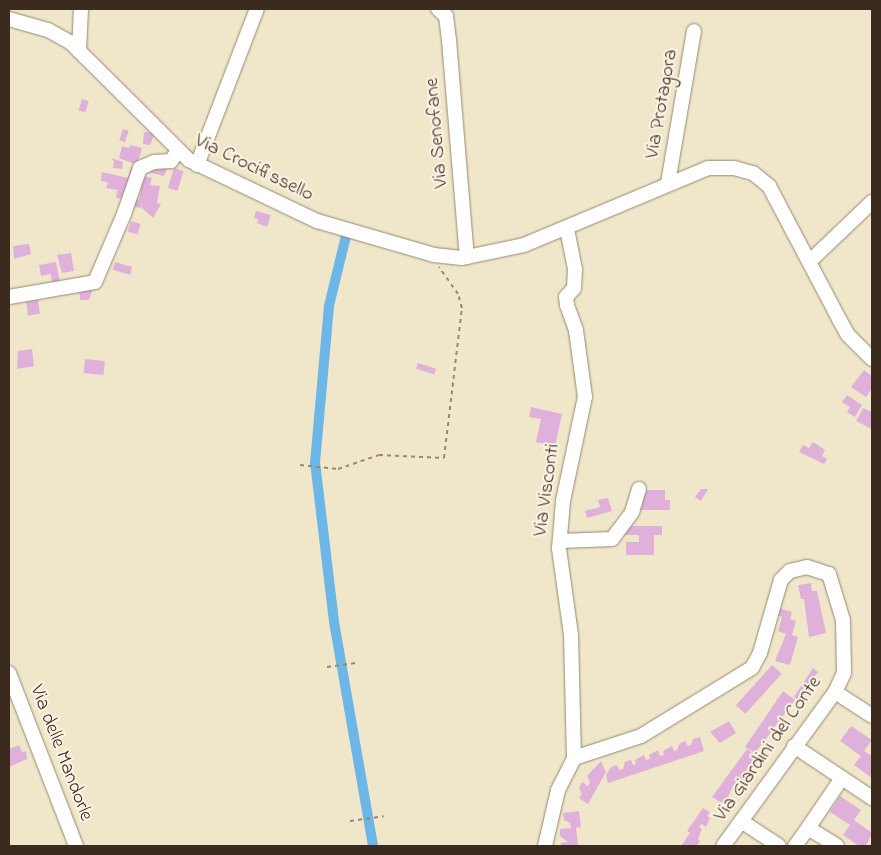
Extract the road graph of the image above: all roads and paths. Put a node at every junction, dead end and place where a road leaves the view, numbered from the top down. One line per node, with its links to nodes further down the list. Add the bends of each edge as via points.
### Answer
1 (81, 9): 6 (street)
2 (257, 9): 8 (street)
3 (438, 9): 13 (street, Via Senofane, via 446,16)
4 (9, 19): 6 (street, Via Crocifissello, via 48,30)
5 (694, 31): 9 (street, Via Protagora)
6 (79, 51): 7 (street, Via Crocifissello)
7 (177, 152): 8 (street, Via Crocifissello); 15 (street, via 171,161 154,162 140,168 95,282)
8 (197, 164): 12 (street, Via Crocifissello, via 317,221)
9 (668, 183): 11 (street, Via Crocifissello); 14 (street, Via Crocifissello, via 708,168 734,168 753,173 769,186)
10 (872, 202): 14 (street)
11 (567, 229): 13 (street, Via Crocifissello, via 524,245); 19 (street, Via Visconti, via 575,269 574,288 566,297 576,330 584,397 562,501)
12 (438, 255): 13 (street, Via Crocifissello); 17 (path, via 437,263 458,294 462,308 444,458 379,456 351,467 326,469)
13 (467, 257)
14 (810, 261): 16 (street, Via Crocifissello, via 848,335)
15 (9, 297)
16 (872, 360)
17 (300, 465)
18 (639, 489): 19 (street, via 632,512 612,539)
19 (560, 541): 26 (street, Via Visconti, via 571,635)
20 (356, 662): 21 (path)
21 (327, 667)
22 (9, 673): 33 (street, Via delle Mandorle)
23 (835, 692): 24 (street); 25 (street, Via Giardini del Conte); 26 (street, Via Giardini del Conte, via 844,673 845,656 843,620 834,583 829,574 818,569 797,569 781,580 760,653 752,668 641,736)
24 (872, 716)
25 (794, 746): 27 (street); 31 (street, Via Giardini del Conte)
26 (574, 758): 34 (street, Via Visconti, via 558,790)
27 (842, 778): 28 (street); 32 (street)
28 (872, 798)
29 (384, 816): 30 (path)
30 (350, 821)
31 (741, 821): 35 (street, Via Giardini del Conte); 36 (street)
32 (808, 828): 37 (street); 38 (street)
33 (76, 846)
34 (545, 846)
35 (723, 846)
36 (779, 846)
37 (795, 846)
38 (837, 846)

